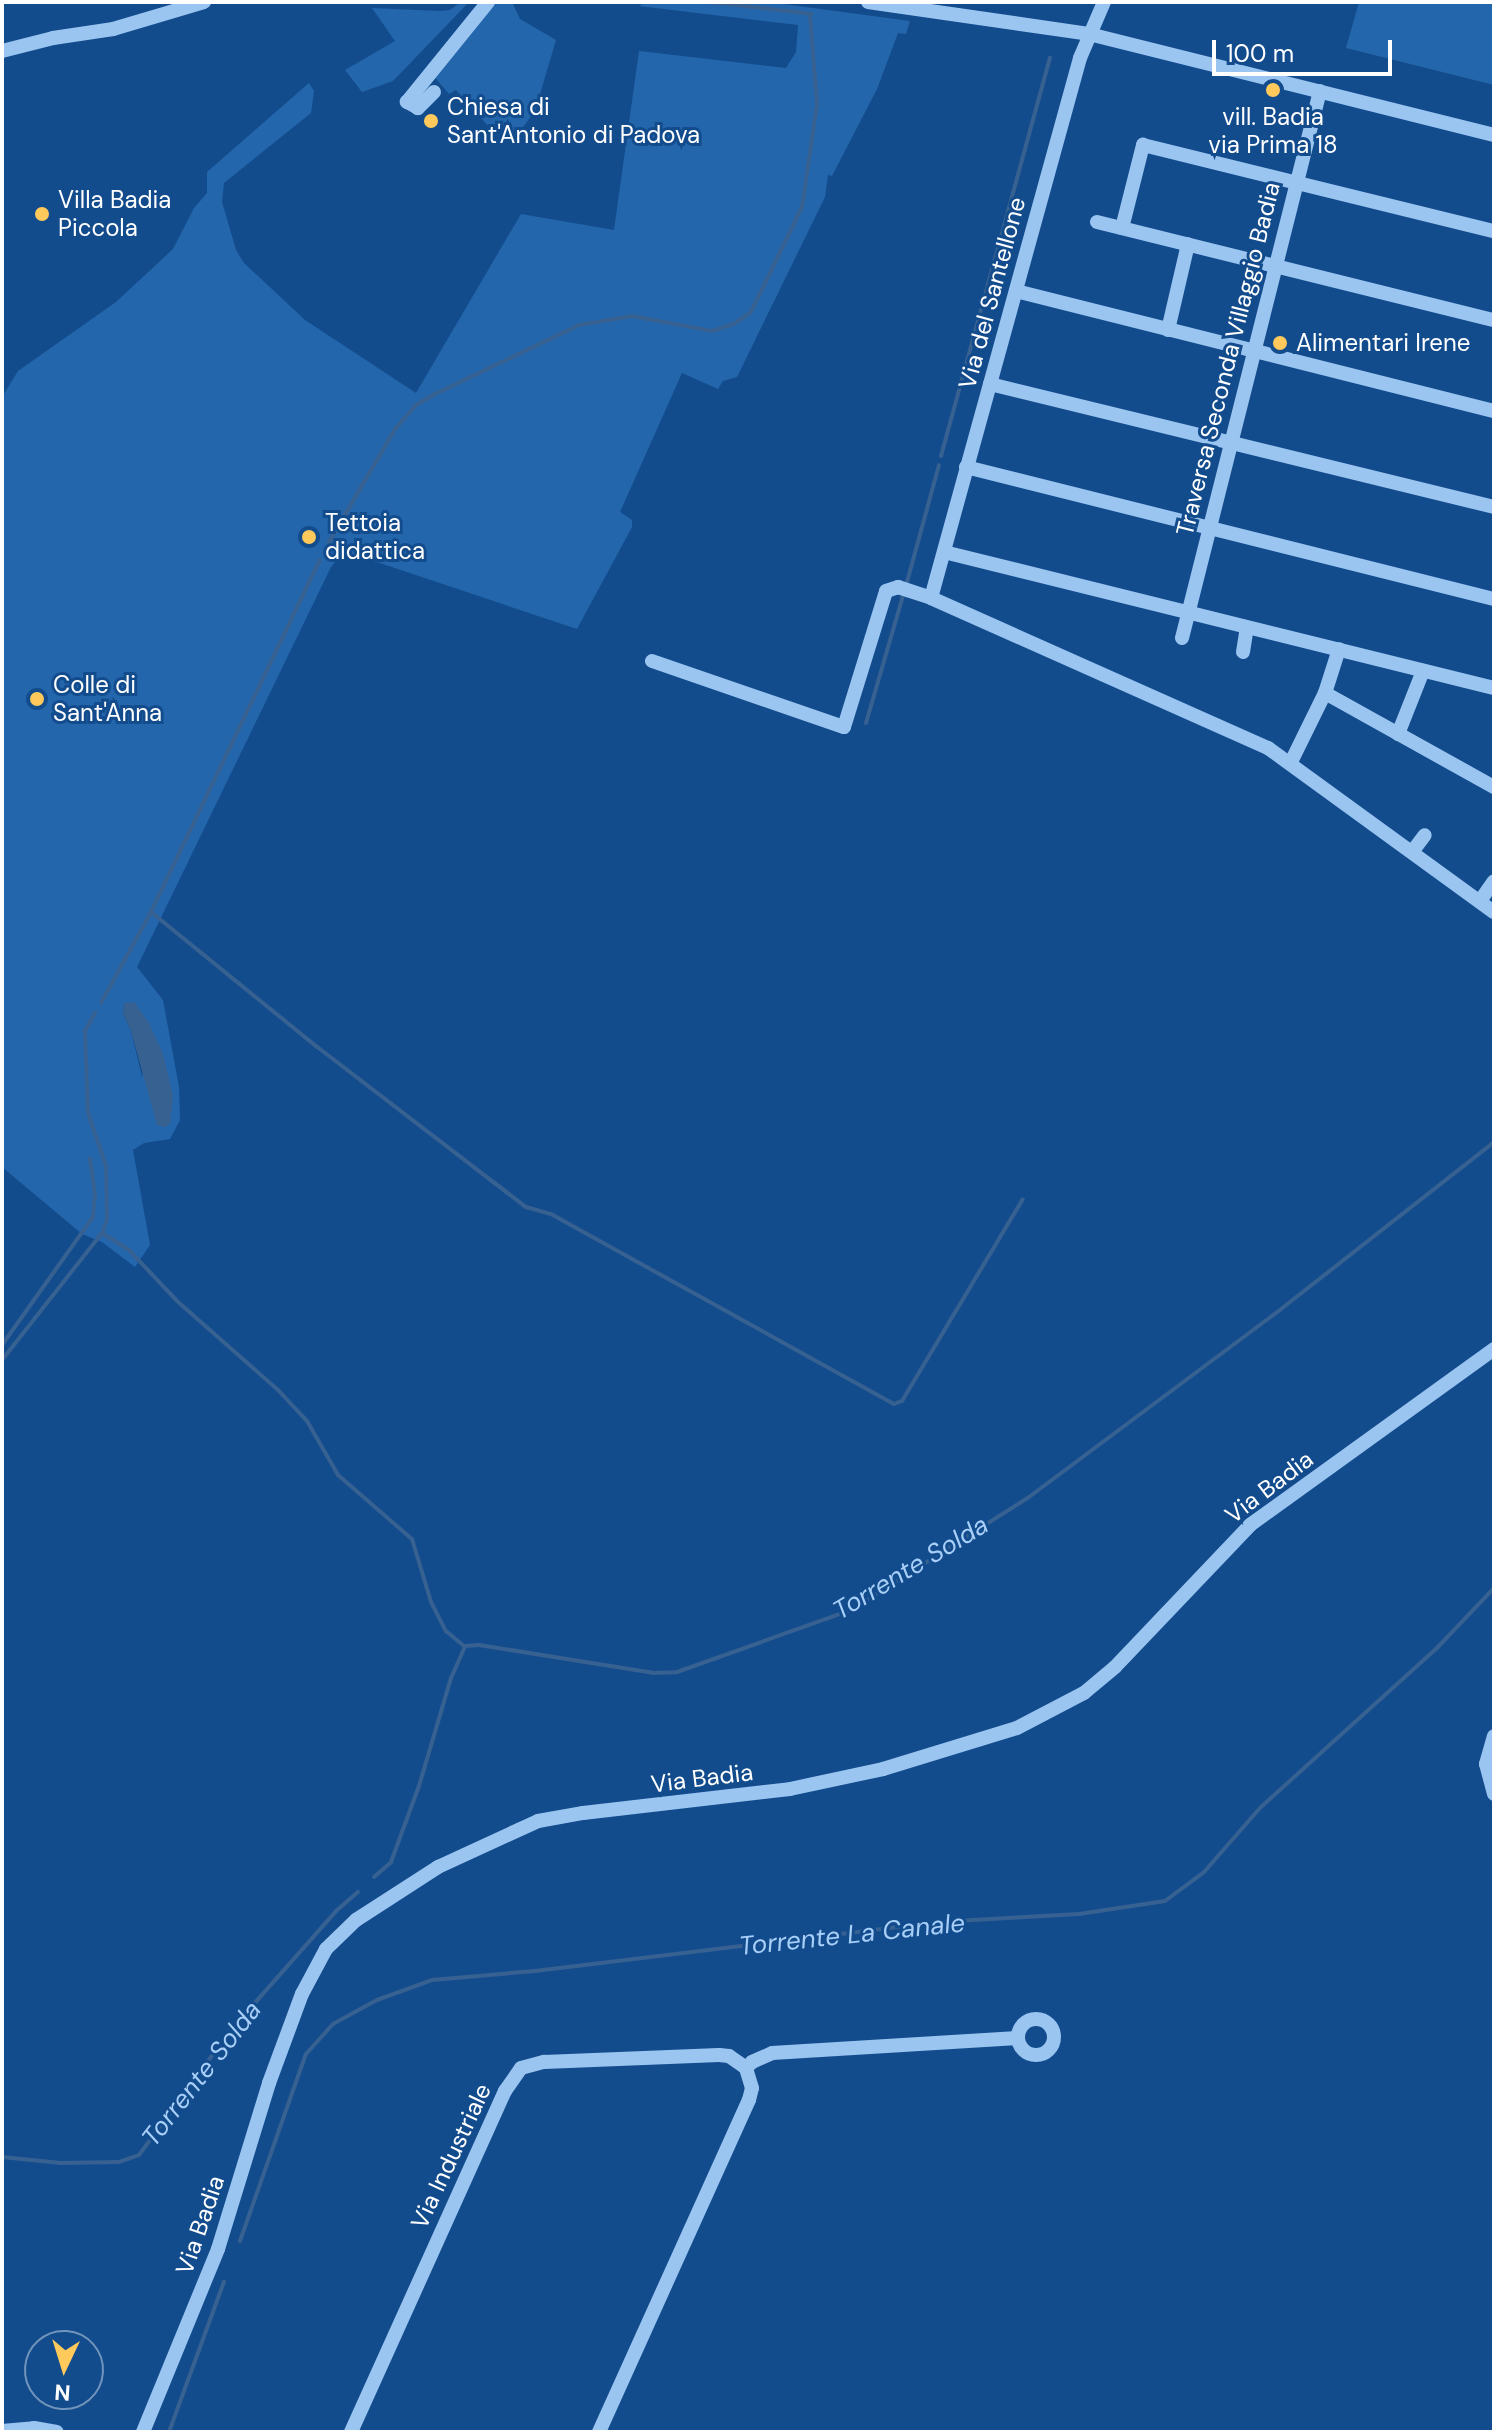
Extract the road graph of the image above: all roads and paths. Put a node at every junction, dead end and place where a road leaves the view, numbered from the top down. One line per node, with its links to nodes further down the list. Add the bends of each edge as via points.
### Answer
1 (204, 2): 6 (street, via 113,29)
2 (488, 2): 8 (street, via 407,102 418,108)
3 (868, 2): 5 (street)
4 (1104, 2): 5 (street, Via del Santellone)
5 (1089, 34): 7 (street); 16 (street, Via del Santellone)
6 (2, 51)
7 (1320, 91): 9 (street); 10 (street, Traversa Seconda Villaggio Badia)
8 (434, 92)
9 (1494, 135)
10 (1295, 180): 12 (street, via 1143,145); 13 (street); 15 (street, Traversa Seconda Villaggio Badia)
11 (1097, 222): 12 (street)
12 (1122, 228): 14 (street)
13 (1494, 231)
14 (1188, 244): 15 (street); 18 (street)
15 (1274, 266): 17 (street); 19 (street, Traversa Seconda Villaggio Badia)
16 (1016, 291): 18 (street); 20 (street, Via del Santellone)
17 (1494, 320)
18 (1168, 330): 19 (street)
19 (1253, 351): 21 (street); 22 (street, Traversa Seconda Villaggio Badia)
20 (990, 384): 22 (street); 23 (street, Via del Santellone)
21 (1494, 411)
22 (1229, 442): 24 (street); 25 (street, Traversa Seconda Villaggio Badia)
23 (966, 467): 25 (street); 26 (street, Via del Santellone)
24 (1494, 507)
25 (1207, 529): 28 (street); 29 (street, Traversa Seconda Villaggio Badia)
26 (944, 552): 27 (street, Via del Santellone); 29 (street)
27 (931, 598): 34 (street, via 898,587 886,591 843,728); 39 (street)
28 (1494, 599)
29 (1188, 614): 30 (street); 31 (street, Traversa Seconda Villaggio Badia)
30 (1247, 628): 32 (street); 33 (street)
31 (1182, 638)
32 (1339, 649): 35 (street); 37 (street)
33 (1243, 652)
34 (652, 661)
35 (1423, 671): 36 (street); 38 (street)
36 (1494, 688)
37 (1325, 693): 38 (street); 39 (street)
38 (1398, 734): 40 (street)
39 (1291, 762): 42 (street)
40 (1494, 787)
41 (1425, 835): 42 (street)
42 (1412, 852): 44 (street)
43 (1494, 881): 44 (street)
44 (1480, 901): 45 (street)
45 (1494, 912)
46 (1494, 1349): 51 (street, Via Badia, via 1250,1525 1084,1693 1017,1728 883,1769 790,1789 538,1821 438,1867 356,1920 326,1949 302,1994 218,2249)
47 (1494, 1736): 48 (street, via 1486,1764)
48 (1494, 1794)
49 (1018, 2038): 50 (street, via 772,2053)
50 (746, 2068): 55 (street, Via Industriale, via 719,2055 544,2062 521,2068 505,2091); 56 (street, via 752,2088 749,2100)
51 (150, 2425): 54 (street, Via Badia)
52 (2, 2431): 53 (street)
53 (57, 2432)
54 (143, 2432)
55 (351, 2432)
56 (599, 2432)

